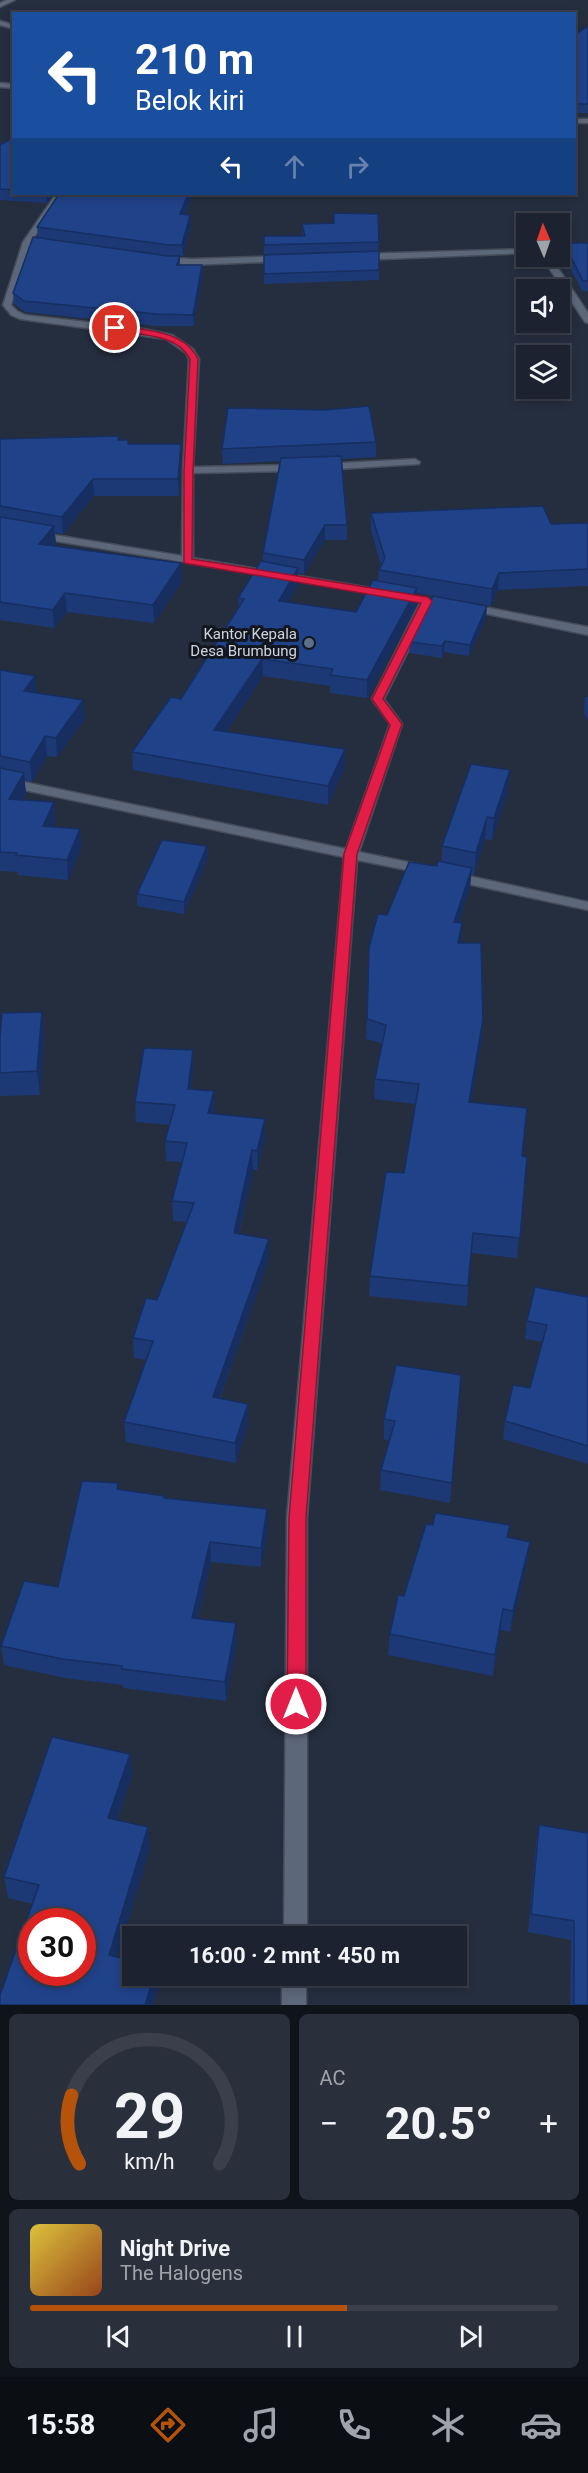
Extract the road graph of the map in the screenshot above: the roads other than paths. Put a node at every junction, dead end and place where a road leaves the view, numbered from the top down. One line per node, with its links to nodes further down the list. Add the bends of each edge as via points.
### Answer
1 (12, 0): 2 (street)
2 (0, 5)
3 (59, 195): 4 (street)
4 (27, 242): 5 (street); 15 (street, via 7,306 14,313 169,337 190,351 194,359)
5 (61, 247)
6 (588, 248): 7 (street)
7 (570, 249)
8 (516, 250): 9 (street)
9 (355, 257)
10 (296, 259): 11 (street)
11 (153, 260)
12 (552, 267): 13 (street)
13 (588, 320)
14 (415, 462): 15 (street)
15 (188, 471): 17 (street)
16 (0, 529): 17 (street)
17 (187, 561): 18 (street)
18 (427, 601): 19 (street); 21 (street, via 378,699 396,724)
19 (588, 631)
20 (0, 781): 21 (street)
21 (351, 854): 22 (street); 23 (street, via 297,1518)
22 (588, 906)
23 (295, 1926)
24 (294, 1986): 25 (street)
25 (294, 2005)

